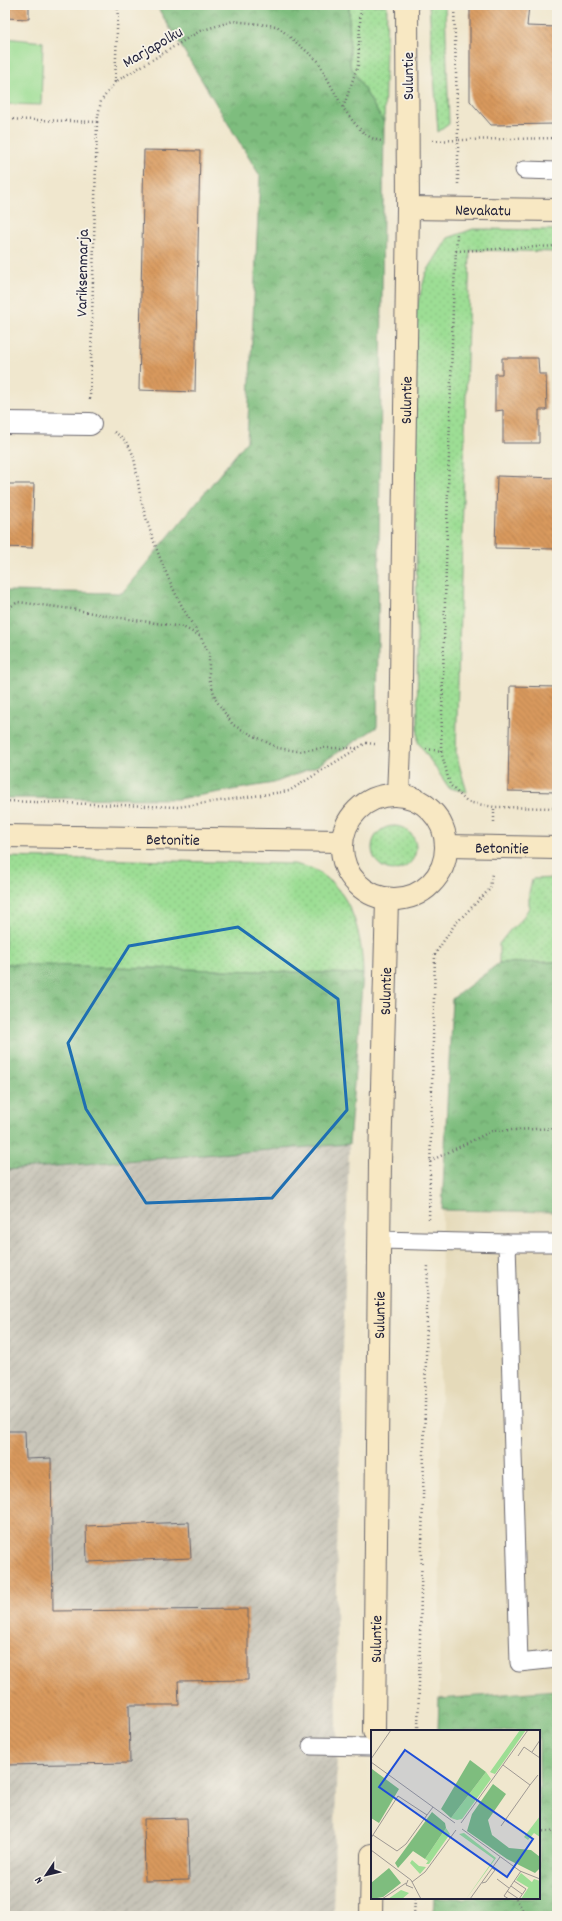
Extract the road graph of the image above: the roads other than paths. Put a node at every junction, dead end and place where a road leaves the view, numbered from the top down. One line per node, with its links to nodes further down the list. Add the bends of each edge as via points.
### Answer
1 (407, 5): 4 (street, Suluntie)
2 (524, 170): 3 (lane)
3 (557, 171)
4 (408, 208): 5 (street, Nevakatu); 8 (street, Suluntie)
5 (557, 210)
6 (5, 423): 7 (street)
7 (90, 424)
8 (398, 794): 10 (street, via 372,799 351,816); 11 (street, via 423,802 440,821)
9 (5, 836): 10 (street, Betonitie)
10 (341, 841): 13 (street, via 345,868 362,890)
11 (447, 846): 12 (street, Betonitie); 13 (street, via 439,875 417,896)
12 (557, 848)
13 (387, 900): 14 (street, Suluntie)
14 (379, 1240): 15 (lane); 18 (street, Suluntie)
15 (507, 1243): 16 (lane); 17 (lane, via 519,1663)
16 (557, 1243)
17 (557, 1659)
18 (374, 1730)
19 (311, 1746): 20 (lane)
20 (371, 1747)
21 (371, 1899): 22 (street)
22 (371, 1916)

